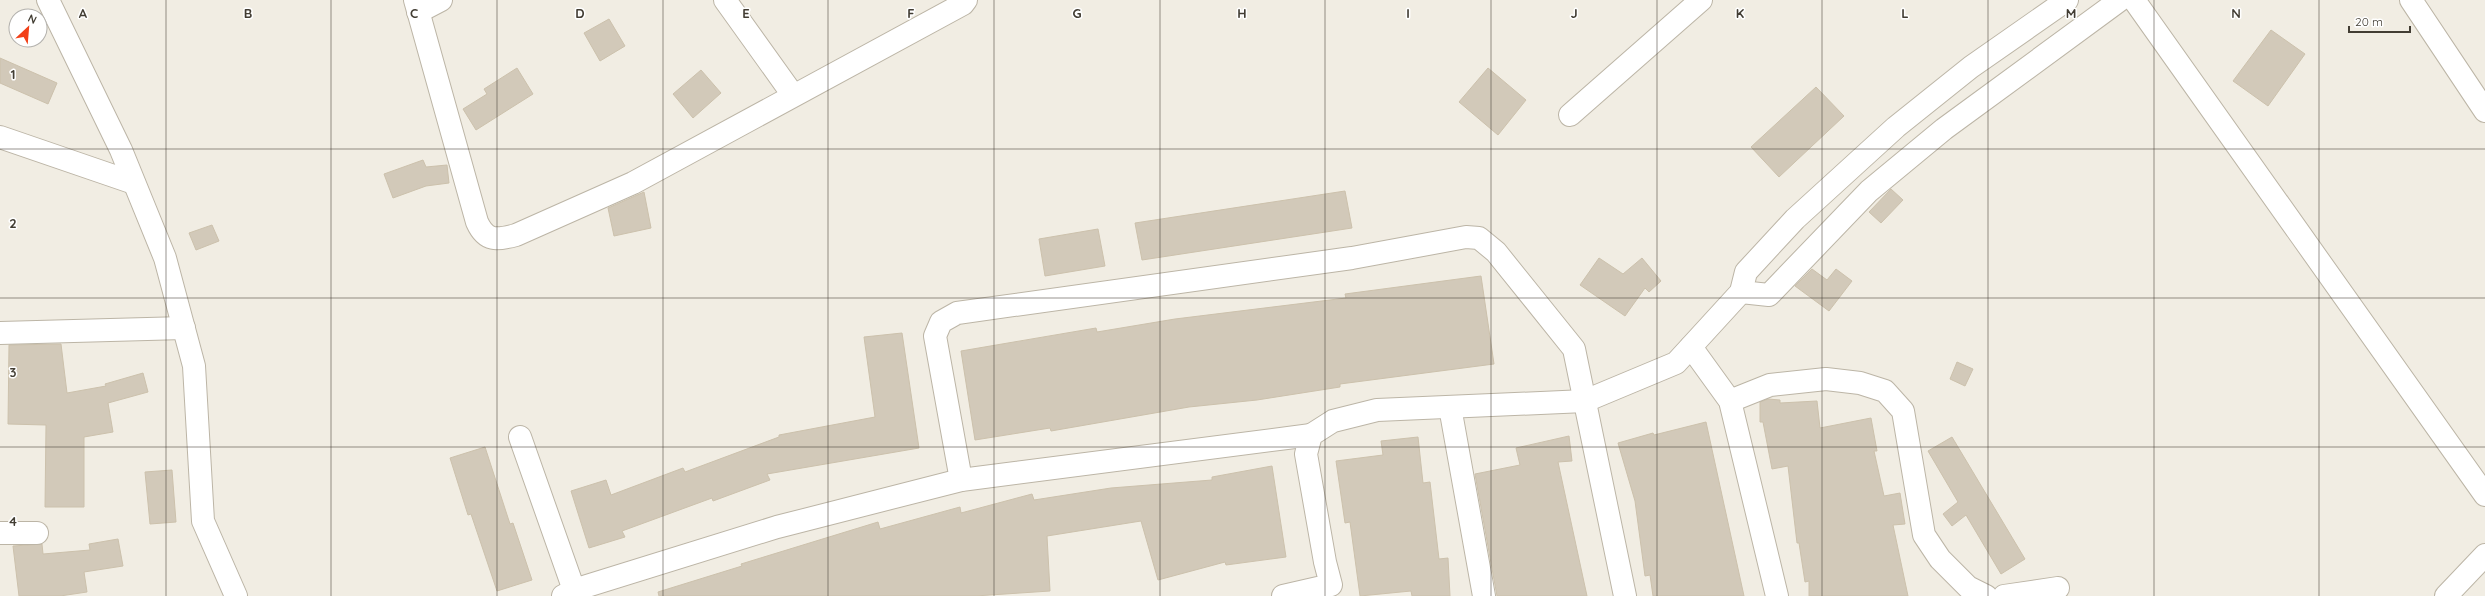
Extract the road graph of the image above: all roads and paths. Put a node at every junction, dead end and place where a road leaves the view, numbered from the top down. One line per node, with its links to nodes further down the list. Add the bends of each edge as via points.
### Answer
1 (48, 0): 17 (street)
2 (441, 0): 10 (street)
3 (725, 0): 11 (street)
4 (966, 0): 11 (street, via 963,4)
5 (1701, 0): 14 (street)
6 (2067, 0): 12 (street, via 1971,67)
7 (2120, 0): 15 (street)
8 (2134, 0): 28 (street)
9 (2411, 0): 13 (street)
10 (417, 6): 11 (street, via 478,222 482,232 492,239 516,235 633,183)
11 (794, 95)
12 (1927, 102): 15 (street); 18 (street, via 1896,127 1795,220 1746,272)
13 (2485, 111)
14 (1570, 115)
15 (1944, 129): 18 (street, via 1868,191 1769,294)
16 (0, 137): 17 (street)
17 (134, 183): 19 (street, via 165,258)
18 (1741, 292): 21 (street)
19 (184, 328): 20 (street); 35 (street, via 194,366 203,521)
20 (0, 333)
21 (1691, 347): 22 (street, via 1676,363); 23 (street)
22 (1586, 401): 24 (street); 27 (street, via 1574,349 1496,252 1479,238 1466,237 1352,258 957,313 941,322 935,336); 38 (street)
23 (1730, 401): 39 (street); 40 (street, via 1770,385 1826,379 1860,383 1885,392 1902,411 1924,535 1940,559 1968,587)
24 (1450, 407): 25 (street, via 1377,410 1332,421); 37 (street)
25 (1311, 435): 27 (street); 33 (street, via 1306,454 1324,562)
26 (520, 437): 34 (street)
27 (961, 480): 34 (street, via 777,527)
28 (2485, 495)
29 (0, 533): 30 (street)
30 (37, 533)
31 (2485, 555): 42 (street)
32 (2058, 588): 41 (street)
33 (1332, 590): 36 (street)
34 (569, 593)
35 (236, 596)
36 (1282, 596)
37 (1484, 596)
38 (1625, 596)
39 (1777, 596)
40 (1986, 596)
41 (2004, 596)
42 (2446, 596)

